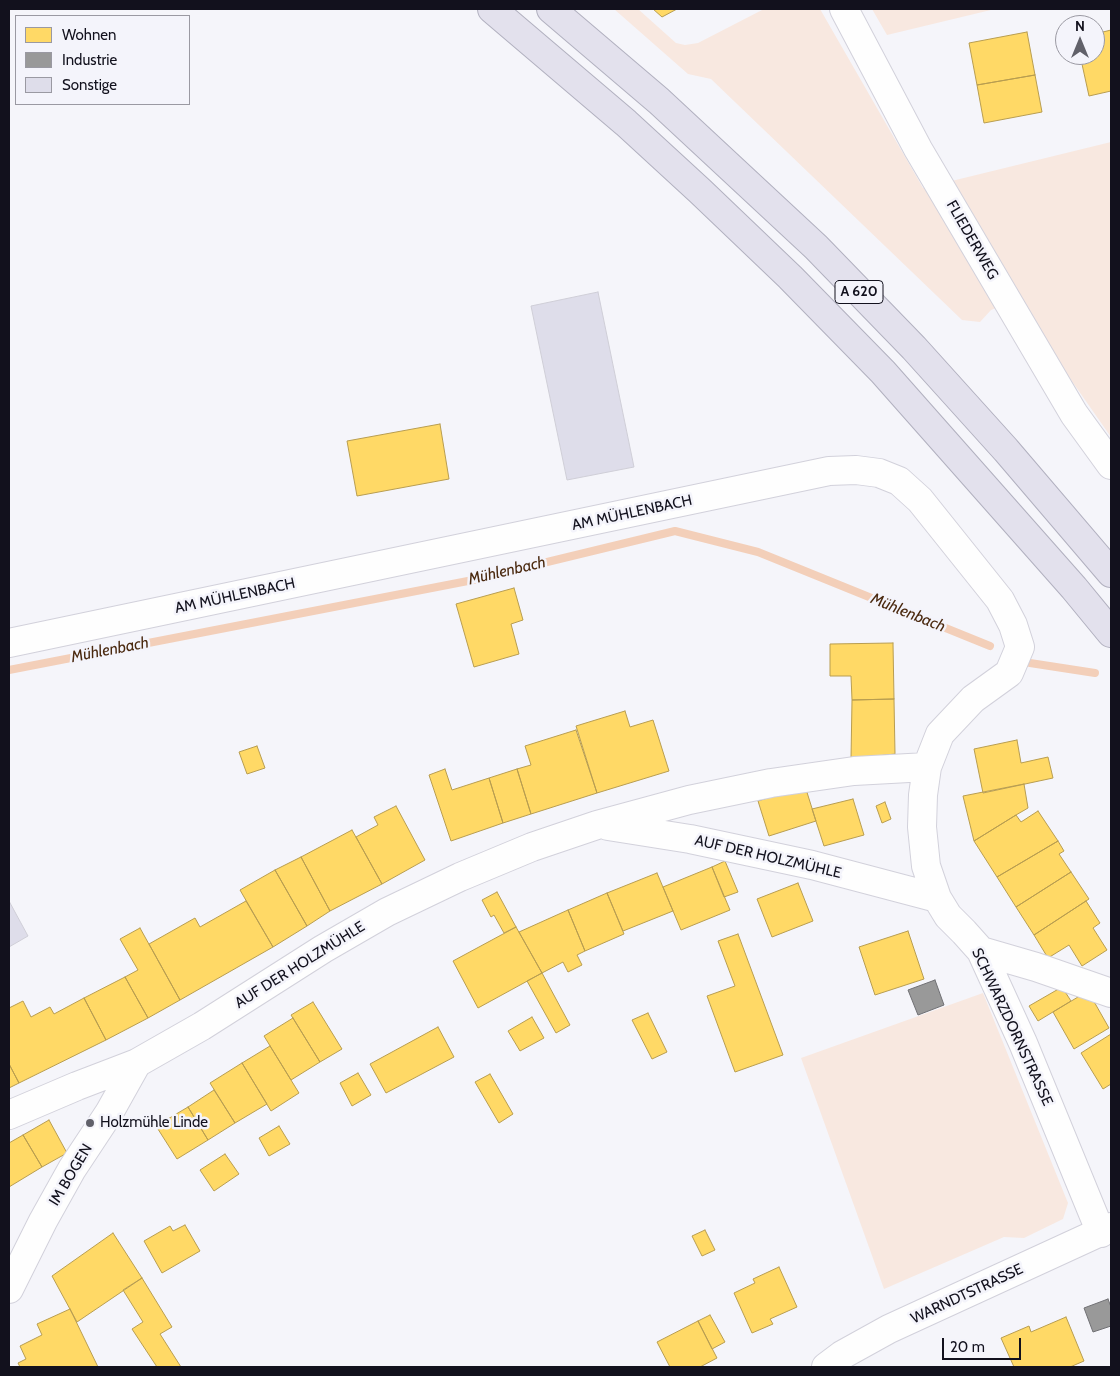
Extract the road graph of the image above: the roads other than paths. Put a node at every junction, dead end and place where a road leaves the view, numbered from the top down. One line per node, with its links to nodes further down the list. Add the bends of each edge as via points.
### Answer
1 (492, 9): 6 (highway, A 620, via 626,123 790,277 883,372)
2 (551, 9): 5 (highway, A 620, via 659,100 816,248 914,348)
3 (844, 9): 4 (street, FLIEDERWEG, via 918,148 1074,414)
4 (1111, 465)
5 (1111, 573)
6 (1111, 633)
7 (9, 643): 8 (street, AM MÜHLENBACH, via 829,471 879,473 899,481 920,500 1000,600 1013,624 1020,647 1009,673 973,699 940,734)
8 (927, 767): 9 (street, AUF DER HOLZMÜHLE, via 854,771 771,783); 10 (street, SCHWARZDORNSTRASSE, via 922,827 926,866)
9 (597, 825): 10 (street, AUF DER HOLZMÜHLE, via 690,839 812,865); 13 (street, AUF DER HOLZMÜHLE, via 469,873 387,912)
10 (937, 898): 11 (street, SCHWARZDORNSTRASSE, via 948,916)
11 (981, 951): 12 (street); 15 (street, SCHWARZDORNSTRASSE)
12 (1111, 993)
13 (137, 1063): 14 (street, AUF DER HOLZMÜHLE); 16 (street, IM BOGEN, via 72,1169)
14 (9, 1115)
15 (1106, 1230): 17 (street, WARNDTSTRASSE, via 889,1329)
16 (9, 1289)
17 (826, 1367)

